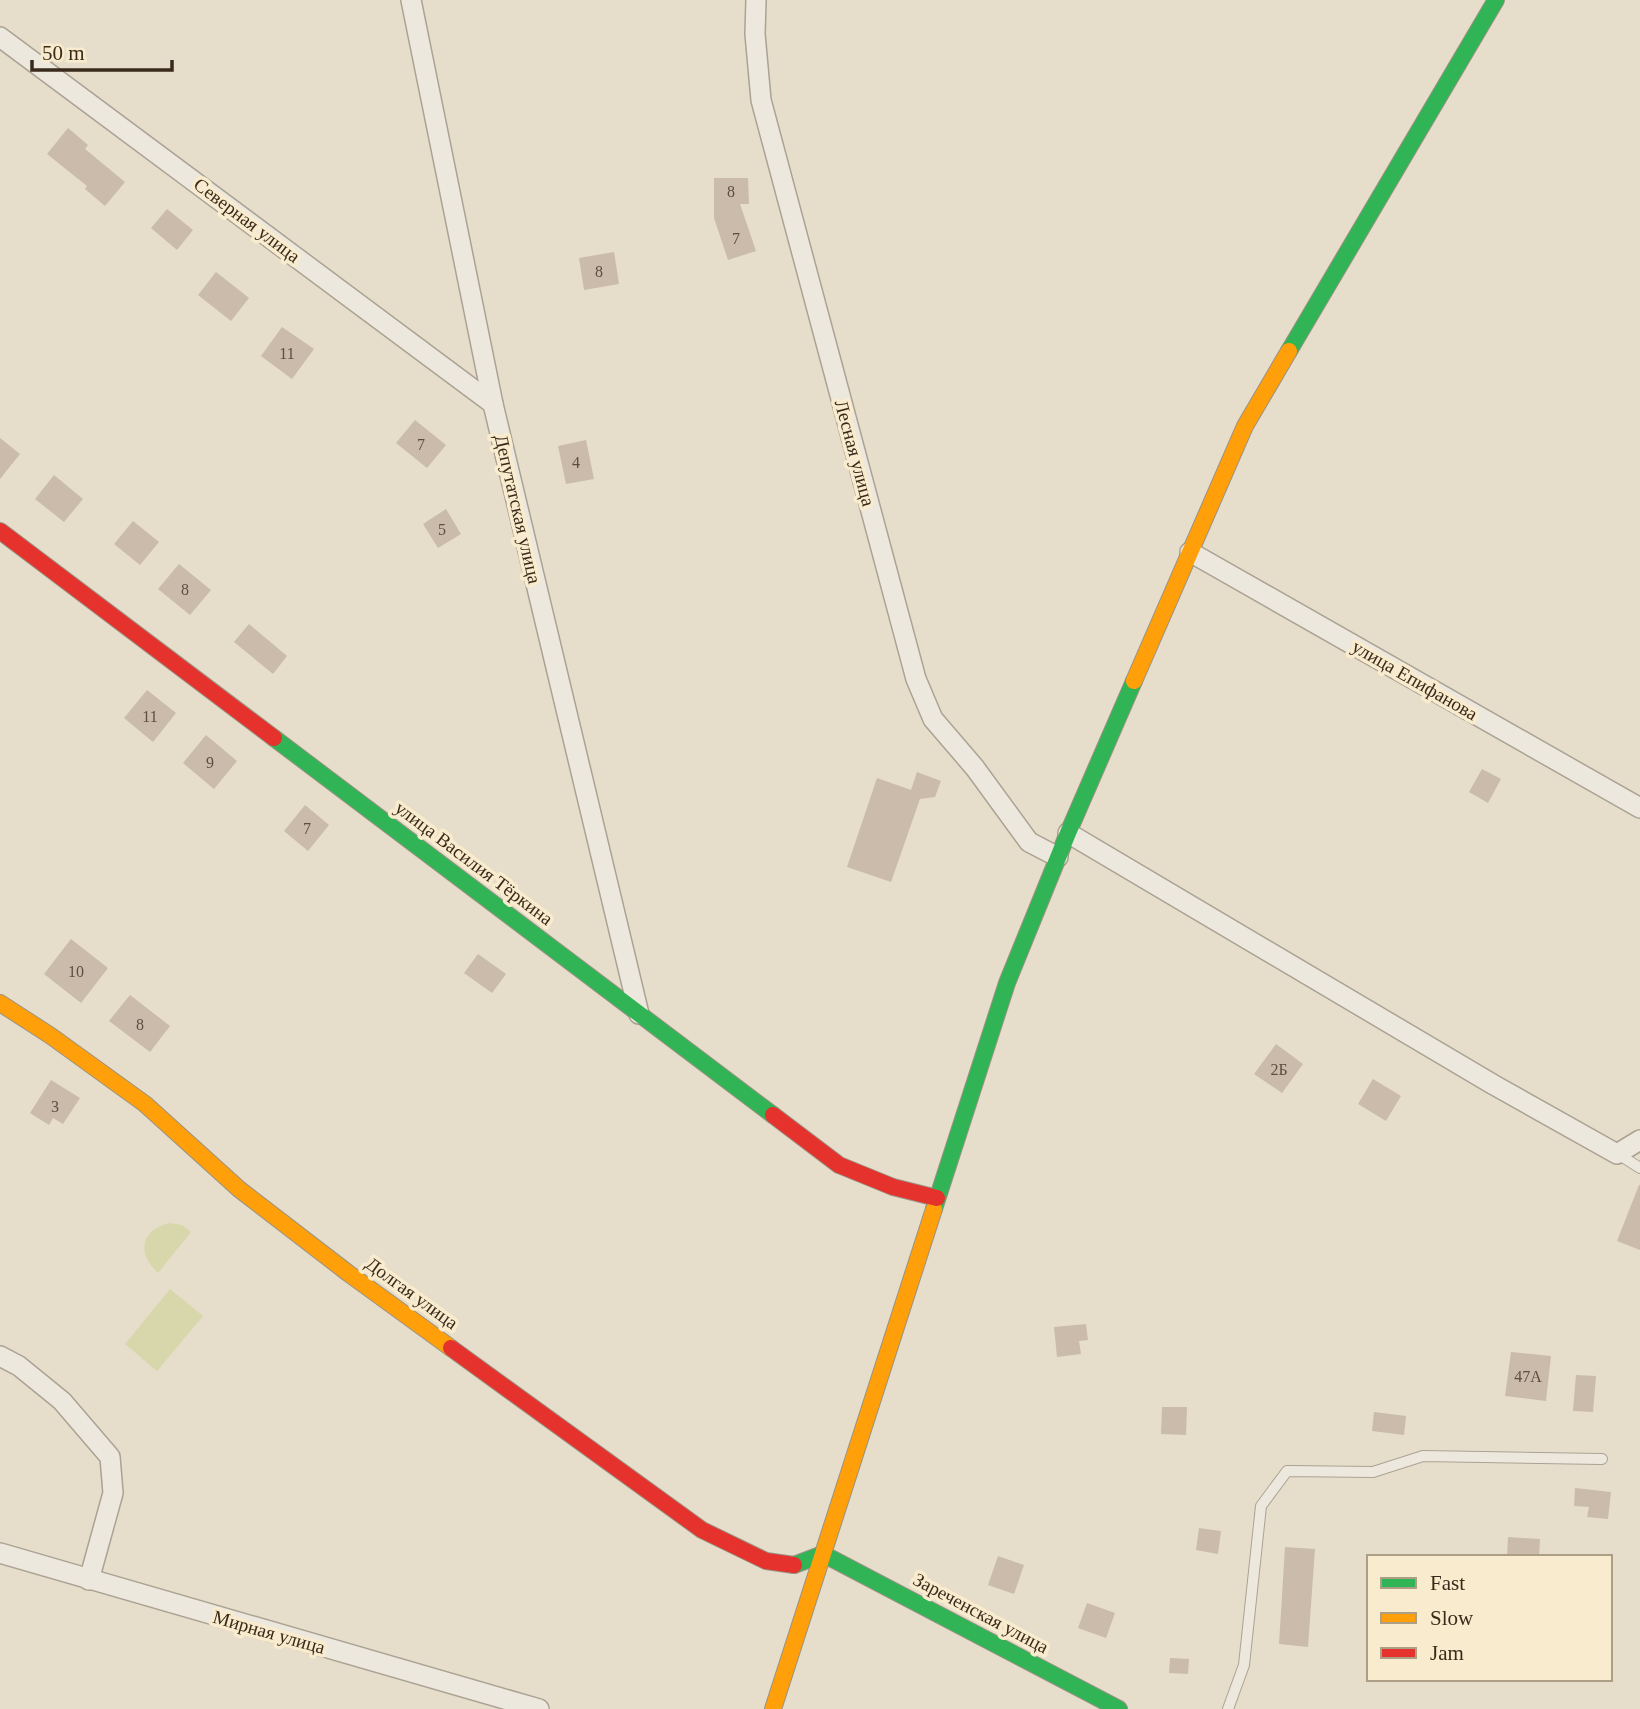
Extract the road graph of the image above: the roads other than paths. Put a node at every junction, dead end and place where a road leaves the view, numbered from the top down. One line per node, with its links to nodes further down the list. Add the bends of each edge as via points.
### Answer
1 (411, 0): 5 (street, Депутатская улица)
2 (756, 0): 10 (street, Лесная улица, via 761,100 916,678 933,719 1029,842)
3 (1496, 0): 7 (street, via 1245,426)
4 (0, 37): 5 (street, Северная улица)
5 (493, 404): 12 (street, Депутатская улица)
6 (0, 531): 12 (street, улица Василия Тёркина)
7 (1190, 552): 8 (street, улица Епифанова); 9 (street)
8 (1640, 808)
9 (1068, 833): 10 (street); 14 (street)
10 (1058, 857): 16 (street, via 1007,983)
11 (0, 1003): 20 (street, Долгая улица, via 145,1104 239,1189 326,1256 702,1530 766,1561 792,1566)
12 (639, 1014): 16 (street, улица Василия Тёркина, via 839,1166)
13 (1640, 1140): 14 (street)
14 (1617, 1154): 15 (lane)
15 (1640, 1168)
16 (937, 1198): 20 (street)
17 (0, 1356): 21 (street, via 62,1401 110,1457 113,1493)
18 (1602, 1459): 25 (lane, via 1423,1456 1373,1472 1287,1471 1261,1506 1244,1665)
19 (0, 1553): 21 (street, Мирная улица)
20 (823, 1554): 23 (street); 24 (street, Зареченская улица)
21 (89, 1580): 22 (street, Мирная улица)
22 (539, 1709)
23 (773, 1709)
24 (1119, 1709)
25 (1228, 1709)

